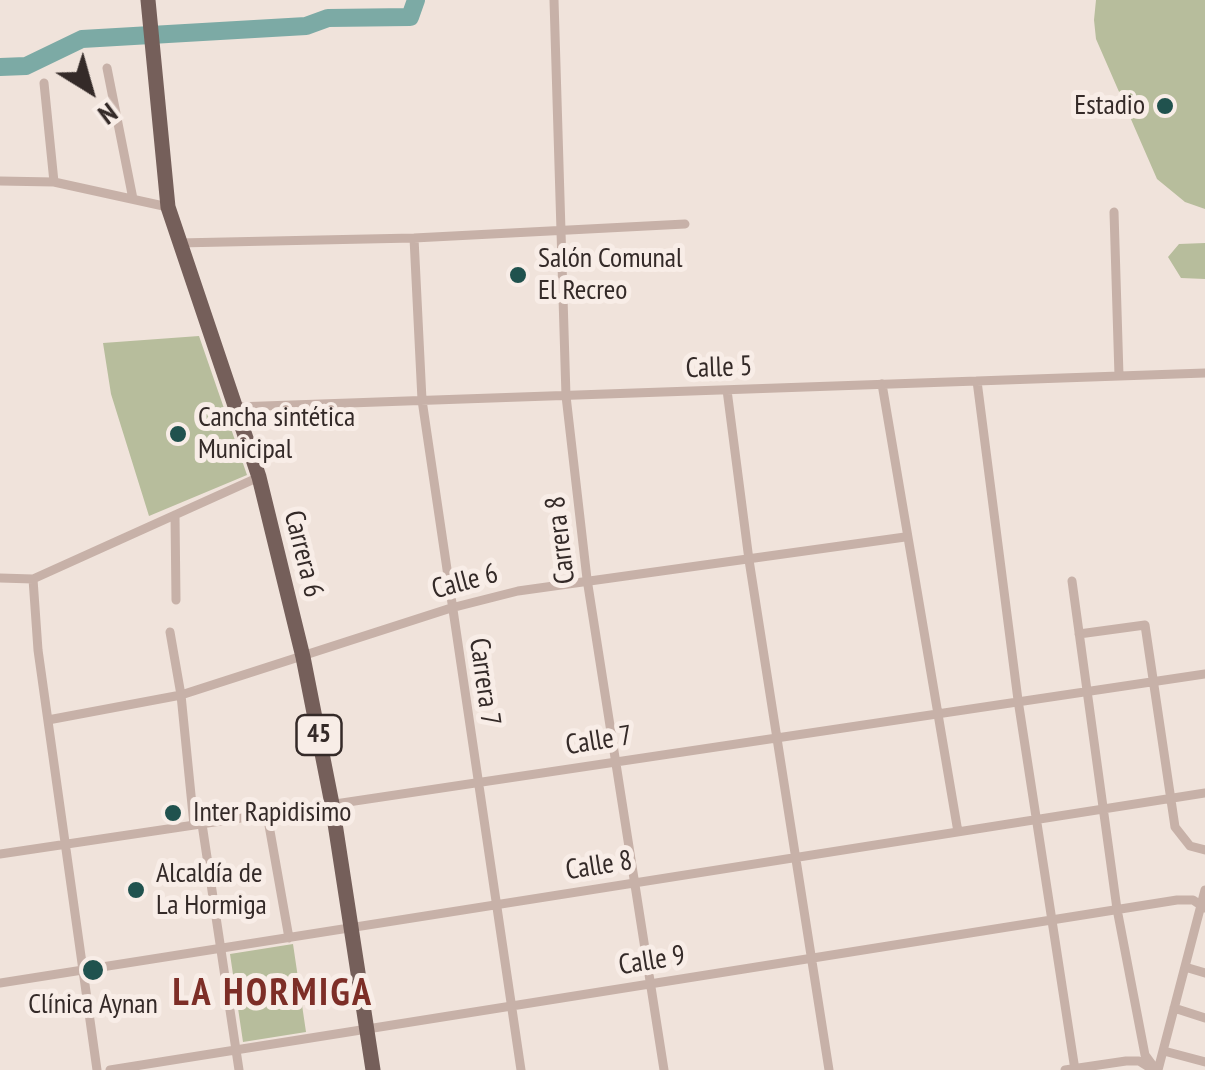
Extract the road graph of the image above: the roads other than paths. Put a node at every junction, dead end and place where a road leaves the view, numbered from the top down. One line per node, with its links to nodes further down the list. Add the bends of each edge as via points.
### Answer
1 (554, 0): 11 (street, Carrera 8)
2 (148, 3): 8 (main road, Carrera 6 / 45)
3 (106, 68): 7 (street)
4 (44, 83): 6 (street)
5 (0, 181): 6 (street)
6 (54, 182): 7 (street)
7 (133, 199): 8 (street)
8 (168, 206): 13 (main road, Carrera 6 / 45)
9 (1114, 212): 15 (street)
10 (685, 224): 11 (street)
11 (561, 231): 12 (street); 19 (street, Carrera 8)
12 (414, 238): 13 (street); 20 (street, Carrera 7)
13 (178, 243): 21 (main road, Carrera 6 / 45)
14 (1205, 373): 15 (street, Calle 5)
15 (1119, 376): 16 (street, Calle 5)
16 (977, 381): 17 (street, Calle 5); 39 (street)
17 (882, 384): 18 (street, Calle 5); 24 (street)
18 (727, 390): 19 (street, Calle 5); 25 (street)
19 (566, 396): 20 (street, Calle 5); 28 (street, Carrera 8)
20 (422, 400): 21 (street, Calle 5); 31 (street, Carrera 7)
21 (235, 407): 22 (main road, Carrera 6 / 45)
22 (258, 477): 23 (street); 34 (main road, Carrera 6 / 45)
23 (175, 515): 27 (street); 30 (street)
24 (905, 536): 25 (street, Calle 6); 40 (street)
25 (749, 560): 28 (street, Calle 6); 42 (street)
26 (0, 578): 27 (street)
27 (32, 579): 41 (street)
28 (587, 579): 31 (street, Calle 6); 43 (street, Carrera 8)
29 (1072, 581): 33 (street)
30 (176, 600)
31 (451, 608): 34 (street, Calle 6); 44 (street, Carrera 7)
32 (170, 632): 38 (street)
33 (1080, 634): 36 (street, via 1145,625); 37 (street)
34 (303, 657): 38 (street, Calle 6); 47 (main road, Carrera 6 / 45)
35 (1205, 674): 36 (street, Calle 7)
36 (1153, 680): 37 (street, Calle 7); 46 (street)
37 (1087, 690): 39 (street, Calle 7); 48 (street)
38 (181, 695): 41 (street, Calle 6); 51 (street)
39 (1018, 700): 40 (street, Calle 7); 50 (street)
40 (938, 712): 42 (street, Calle 7); 52 (street)
41 (48, 720): 53 (street)
42 (780, 736): 43 (street, Calle 7); 56 (street)
43 (615, 761): 44 (street, Calle 7); 57 (street, Carrera 8)
44 (475, 782): 47 (street, Calle 7); 59 (street, Carrera 7)
45 (1205, 793): 46 (street, Calle 8)
46 (1168, 799): 48 (street, Calle 8); 54 (street, via 1182,838)
47 (332, 804): 49 (street, Calle 7); 63 (main road, Carrera 6 / 45)
48 (1105, 809): 50 (street, Calle 8); 61 (street)
49 (267, 814): 51 (street, Calle 7); 66 (street)
50 (1037, 820): 52 (street, Calle 8); 62 (street)
51 (198, 825): 53 (street, Calle 7); 67 (street)
52 (958, 832): 56 (street, Calle 8)
53 (67, 844): 55 (street, Calle 7); 70 (street)
54 (1205, 850)
55 (0, 854)
56 (799, 857): 57 (street, Calle 8); 68 (street)
57 (634, 883): 59 (street, Calle 8); 73 (street, Carrera 8)
58 (1205, 890): 60 (street)
59 (494, 905): 63 (street, Calle 8); 74 (street, Carrera 7)
60 (1203, 905): 61 (street, Calle 9, via 1177,900); 64 (street)
61 (1117, 909): 62 (street, Calle 9); 89 (street, via 1145,1055)
62 (1052, 920): 68 (street, Calle 9); 88 (street)
63 (352, 928): 66 (street, Calle 8); 77 (main road, Carrera 6 / 45)
64 (1194, 931): 65 (street); 69 (street)
65 (1205, 934)
66 (290, 938): 67 (street, Calle 8)
67 (220, 948): 70 (street, Calle 8); 78 (street)
68 (814, 958): 73 (street, Calle 9); 87 (street)
69 (1184, 967): 71 (street); 75 (street)
70 (85, 970): 72 (street, Calle 8); 81 (street)
71 (1205, 973)
72 (0, 983)
73 (651, 984): 74 (street, Calle 9); 86 (street, Carrera 8)
74 (510, 1006): 77 (street, Calle 9); 85 (street, Carrera 7)
75 (1174, 1008): 76 (street); 79 (street)
76 (1205, 1018)
77 (367, 1029): 78 (street, Calle 9); 84 (main road, Carrera 6 / 45)
78 (235, 1050): 82 (street, Calle 9); 83 (street)
79 (1164, 1051): 80 (street); 89 (street)
80 (1205, 1062)
81 (97, 1070)
82 (110, 1070)
83 (238, 1070)
84 (372, 1070)
85 (521, 1070)
86 (664, 1070)
87 (830, 1070)
88 (1072, 1070): 89 (street, via 1139,1061)
89 (1156, 1070)

